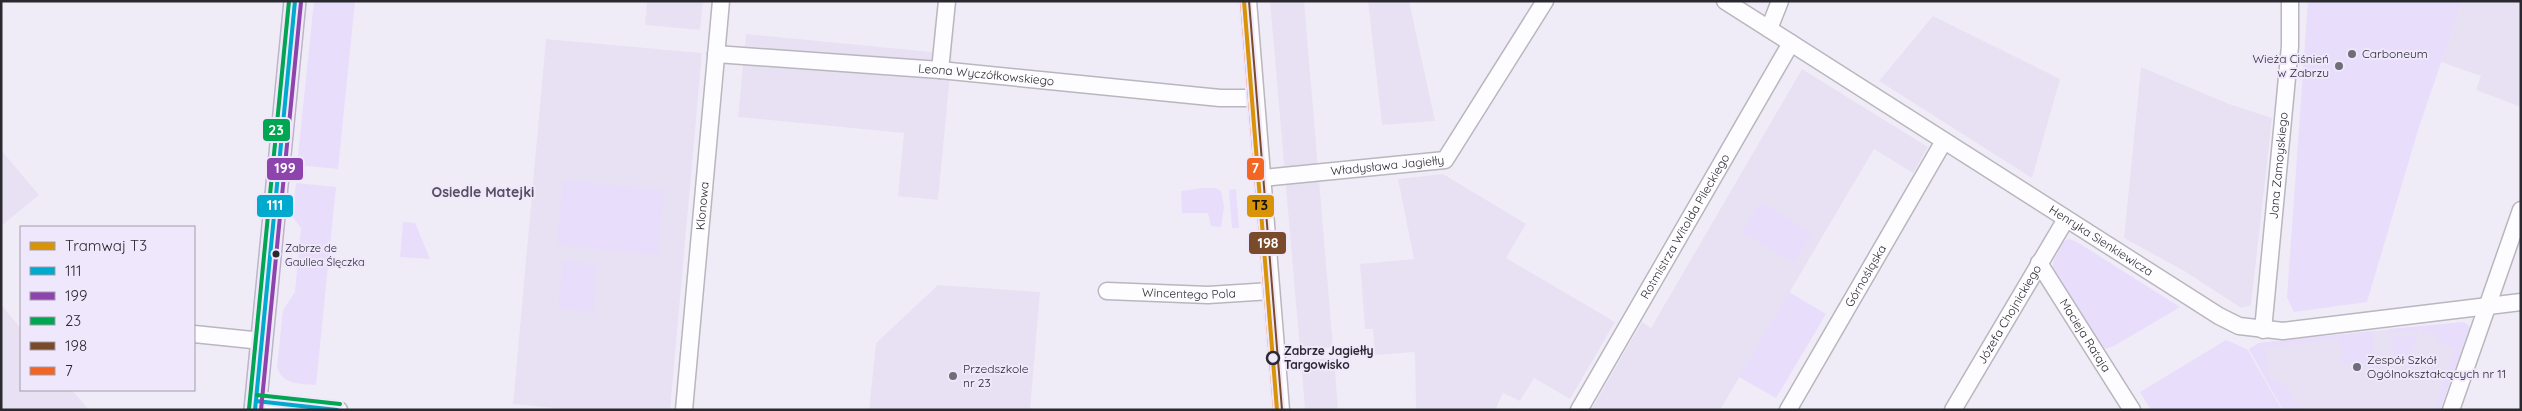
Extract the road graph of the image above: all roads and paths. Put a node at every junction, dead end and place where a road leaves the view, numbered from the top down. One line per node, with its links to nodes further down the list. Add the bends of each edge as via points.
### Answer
1 (295, 1): 25 (main road)
2 (721, 1): 11 (street, Klonowa)
3 (947, 1): 12 (street)
4 (1248, 1): 13 (street)
5 (1545, 1): 15 (street, Władysława Jagiełły, via 1445,160)
6 (1726, 1): 9 (street, Henryka Sienkiewicza)
7 (1780, 1): 9 (street)
8 (2290, 1): 23 (street, Jana Zamoyskiego, via 2290,46)
9 (1770, 29): 10 (street, Henryka Sienkiewicza)
10 (1791, 43): 14 (street, Henryka Sienkiewicza); 30 (street, Rotmistrza Witolda Pileckiego)
11 (716, 54): 12 (street, Leona Wyczółkowskiego); 28 (street, Klonowa)
12 (940, 70): 13 (street, Leona Wyczółkowskiego, via 1220,98)
13 (1255, 98): 15 (street)
14 (1944, 141): 17 (street, Henryka Sienkiewicza); 31 (street, Górnośląska)
15 (1262, 178): 20 (street)
16 (2521, 210): 22 (street)
17 (2066, 219): 18 (street, Józefa Chojnickiego); 23 (street, Henryka Sienkiewicza, via 2219,316 2239,326)
18 (2039, 263): 32 (street, Józefa Chojnickiego); 33 (street, Macieja Rataja)
19 (1107, 291): 20 (street, Wincentego Pola, via 1208,295)
20 (1271, 291): 29 (street)
21 (2521, 302): 22 (street, Henryka Sienkiewicza)
22 (2486, 306): 23 (street, Henryka Sienkiewicza, via 2349,324); 34 (street)
23 (2263, 330)
24 (195, 334): 25 (street)
25 (262, 341): 26 (main road)
26 (256, 405): 27 (street)
27 (339, 410)
28 (684, 410)
29 (1281, 410)
30 (1579, 410)
31 (1788, 410)
32 (1953, 410)
33 (2132, 410)
34 (2451, 410)

